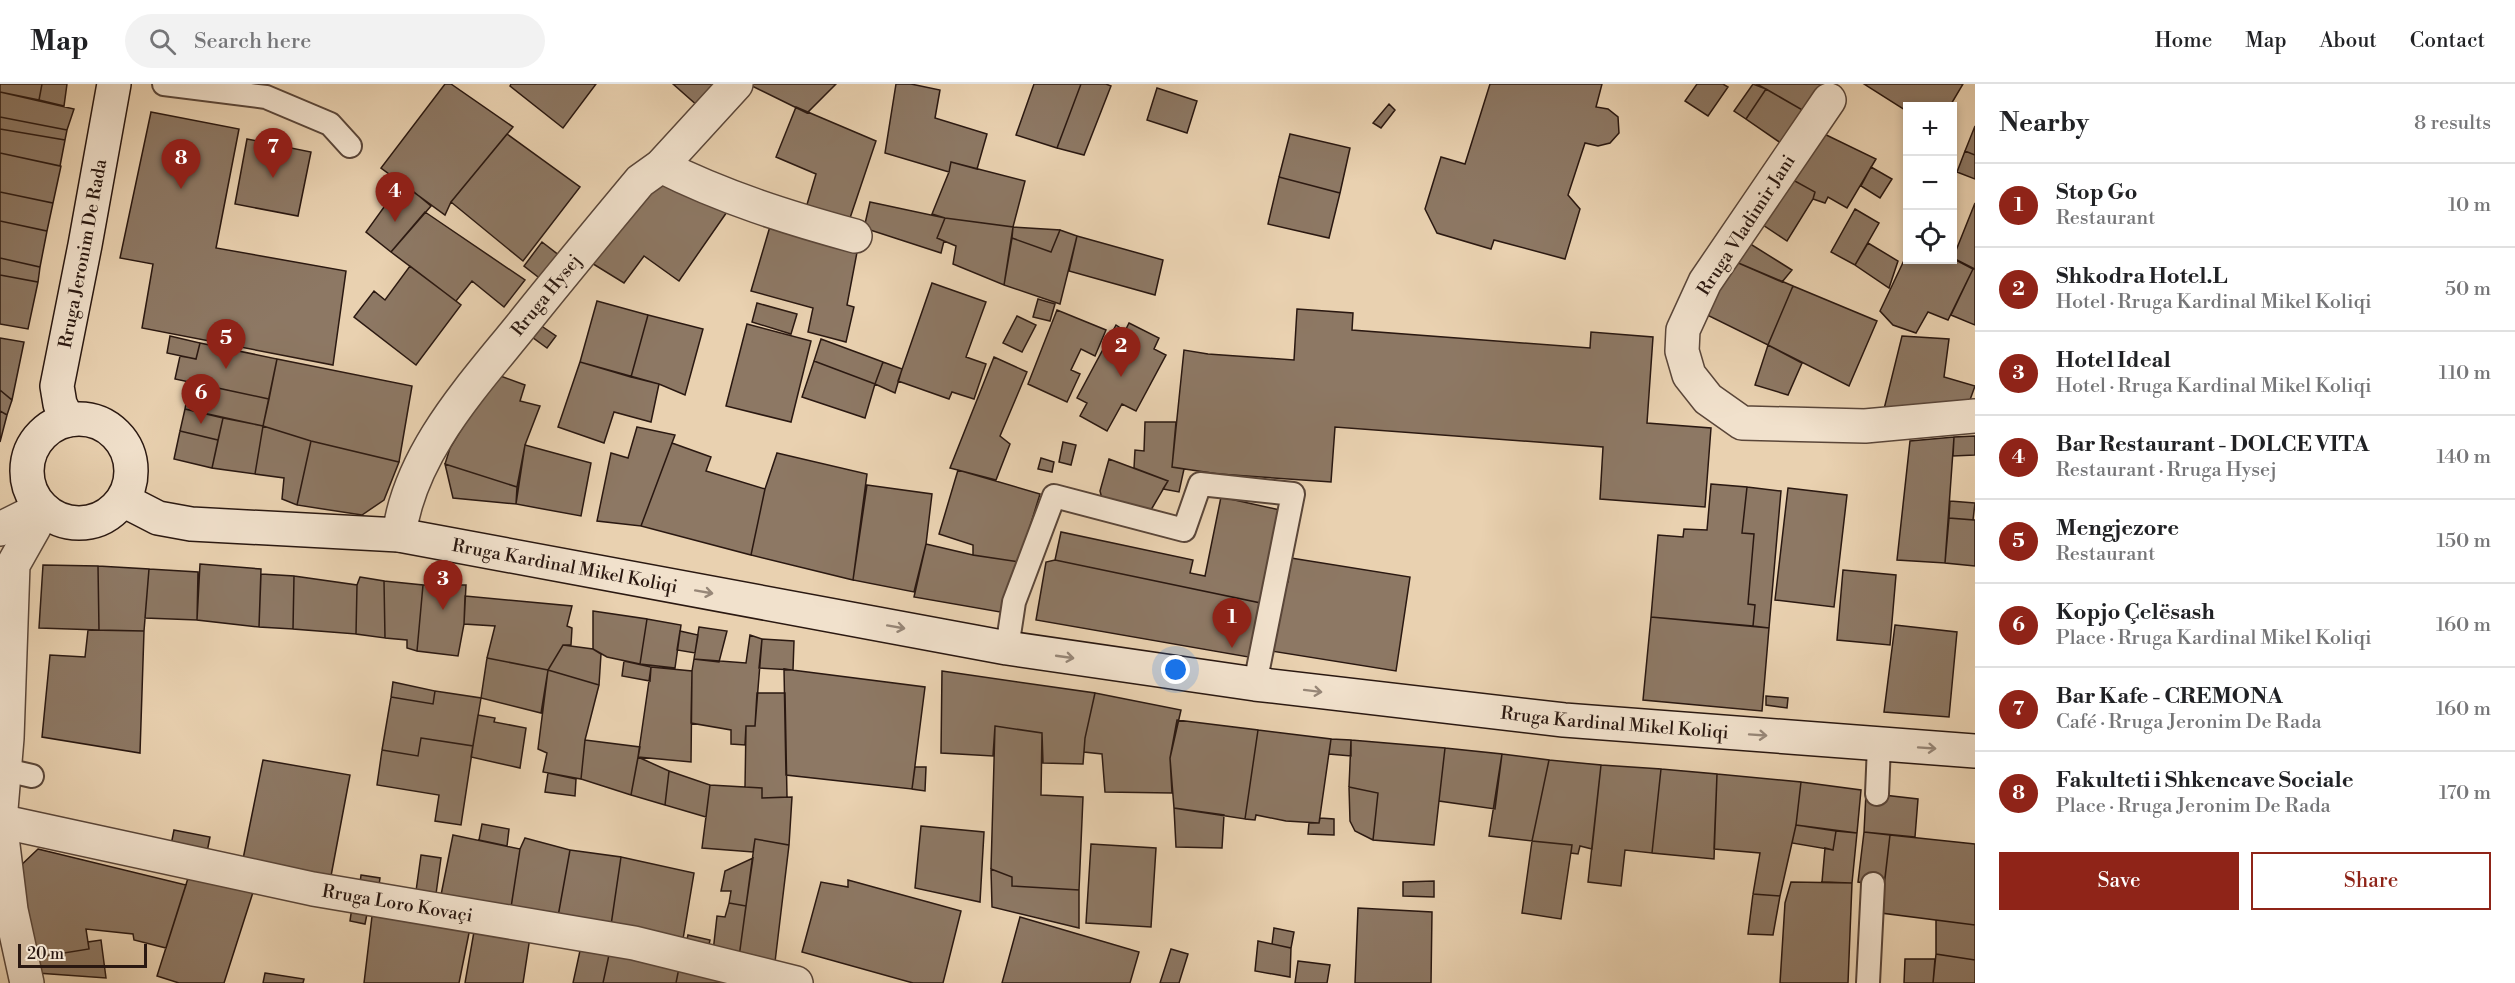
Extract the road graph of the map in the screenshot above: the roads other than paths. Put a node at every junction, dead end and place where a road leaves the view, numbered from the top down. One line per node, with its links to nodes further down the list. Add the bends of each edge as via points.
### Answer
1 (114, 84): 9 (street, Rruga Jeronim De Rada, via 57,386)
2 (164, 84): 5 (lane, via 266,97 330,123)
3 (735, 84): 6 (street, Rruga Hysej)
4 (1829, 100): 8 (street, Rruga Vladimir Jani, via 1705,282 1683,330 1682,351 1689,375 1708,399 1742,423 1865,426)
5 (350, 146)
6 (661, 166): 7 (street, via 690,181); 13 (street, Rruga Hysej, via 640,181 458,404 410,488 402,508)
7 (855, 236)
8 (1975, 416)
9 (68, 420): 10 (street, via 88,420 107,428 122,442 130,461 130,482); 11 (street, via 46,430 34,445 27,466 30,489)
10 (123, 500): 11 (street, via 110,514 93,522 75,524 57,519); 13 (street, Rruga Kardinal Mikel Koliqi, via 158,518 191,524)
11 (43, 509): 12 (street); 19 (street, via 13,566 19,773)
12 (0, 530)
13 (399, 535): 14 (street, Rruga Kardinal Mikel Koliqi, one-way to 14)
14 (1008, 648): 15 (street, Rruga Kardinal Mikel Koliqi, one-way to 15); 15 (lane, via 1014,602 1054,495 1184,530 1200,484 1293,494)
15 (1255, 684): 16 (street, Rruga Kardinal Mikel Koliqi, one-way to 16, via 1564,720)
16 (1879, 745): 17 (street, Rruga Kardinal Mikel Koliqi, one-way to 17); 18 (lane)
17 (1975, 751)
18 (1877, 794)
19 (0, 821): 21 (street, via 11,910); 22 (street, Rruga Loro Kovaçi, via 313,889 634,943)
20 (1873, 884): 23 (lane)
21 (27, 983)
22 (796, 983)
23 (1868, 983)

